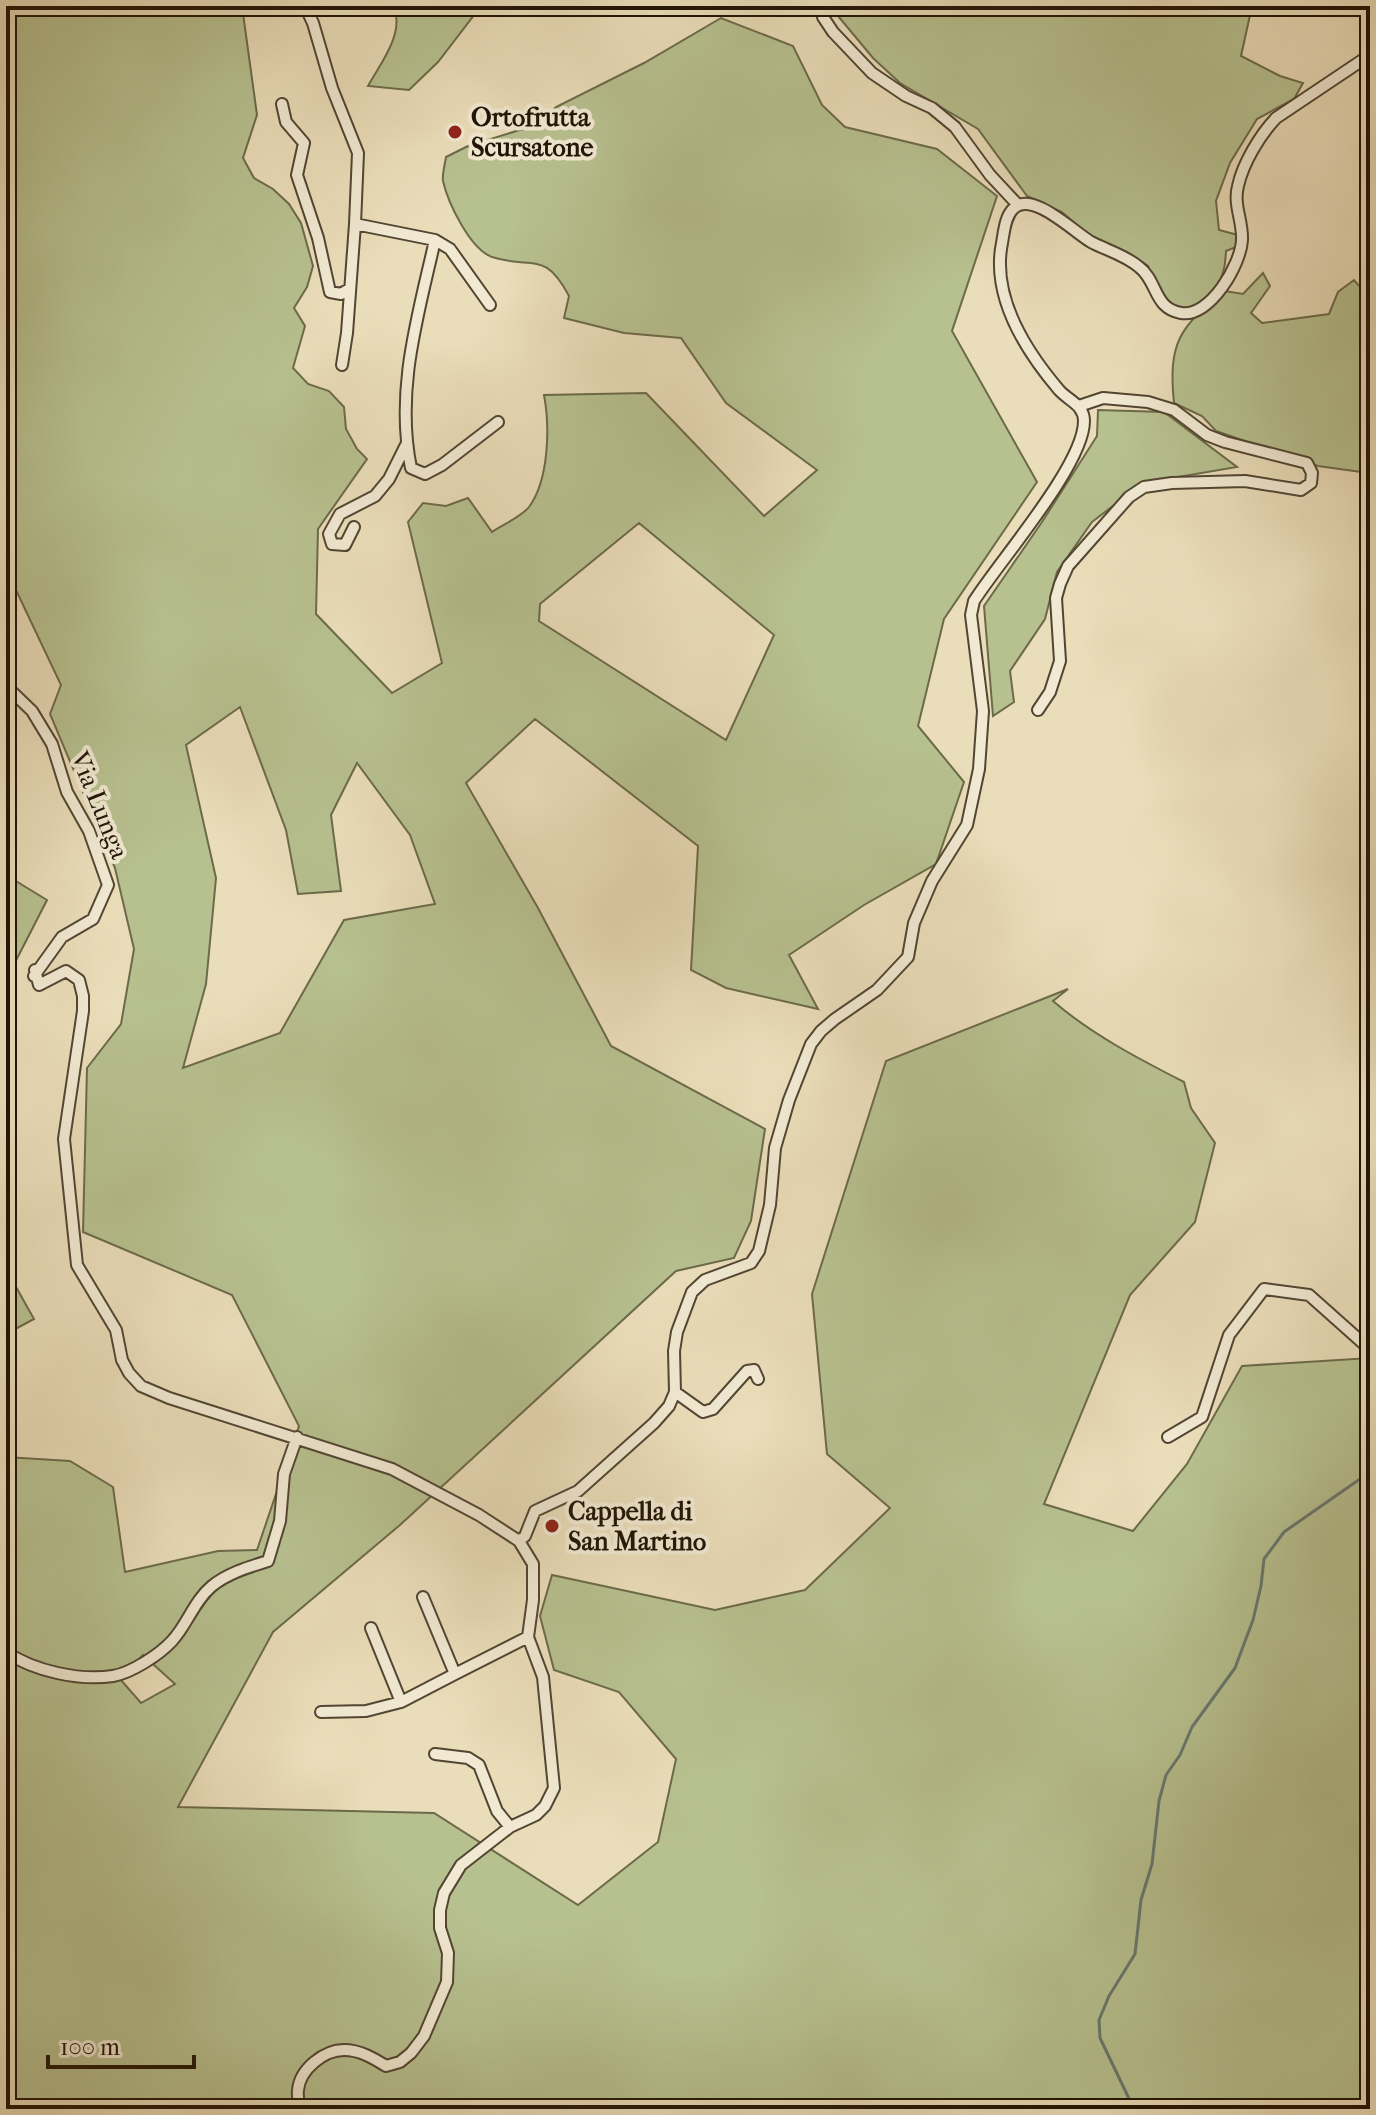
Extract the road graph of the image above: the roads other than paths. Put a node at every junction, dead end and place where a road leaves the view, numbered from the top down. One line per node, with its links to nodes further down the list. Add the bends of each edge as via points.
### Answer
1 (305, 6): 6 (street, via 358,153)
2 (823, 6): 5 (street, via 833,32 872,73 955,127)
3 (1370, 55): 5 (street, via 1268,127 1237,188 1242,241 1237,259 1217,295 1195,311 1185,314 1166,308 1138,265 1084,238 1057,217)
4 (282, 104): 8 (street, via 286,122 304,143 297,175 330,292)
5 (1018, 205): 11 (street, via 1012,209 999,256 1001,288 1042,368)
6 (355, 224): 7 (street); 8 (street)
7 (435, 240): 9 (street, via 450,249); 13 (street, via 405,384)
8 (349, 289): 10 (street)
9 (490, 305)
10 (342, 365)
11 (1079, 406): 16 (street, via 1123,398 1174,410 1207,435 1307,463 1311,483 1301,490 1245,481 1172,483 1144,487 1129,497 1068,566 1060,584 1060,661); 19 (street, via 1083,429 1071,460 974,601 971,615 983,711 979,769 967,825 932,881 914,923 908,957 811,1044 775,1148 759,1251 751,1263 705,1280 692,1292 677,1332)
12 (498, 422): 13 (street, via 425,474 411,468)
13 (406, 445): 14 (street, via 375,496 340,514 329,534 332,544 345,545)
14 (354, 527)
15 (6, 686): 20 (street, Via Lunga, via 32,711 52,744 108,885 93,919 62,937 35,973 39,985 66,971 79,980 83,996 64,1139 77,1265 116,1330 122,1360 141,1386)
16 (1038, 710)
17 (1370, 1339): 21 (street, via 1364,1344 1309,1295 1264,1289 1229,1335 1202,1417)
18 (758, 1379): 19 (street, via 754,1370 747,1371 713,1409 703,1412)
19 (675, 1392): 22 (street, via 654,1423 591,1480 535,1511)
20 (297, 1437): 22 (street, via 392,1469); 26 (street, via 284,1474 280,1521 268,1561 210,1587 172,1641 115,1676 53,1671)
21 (1168, 1437)
22 (519, 1541): 25 (street, via 533,1564)
23 (423, 1597): 27 (street)
24 (371, 1628): 28 (street)
25 (528, 1637): 27 (street); 31 (street, via 543,1677 554,1788 536,1815)
26 (6, 1652)
27 (455, 1674): 28 (street)
28 (401, 1702): 29 (street, via 366,1711)
29 (321, 1712)
30 (435, 1754): 31 (street, via 468,1758 479,1765 497,1811)
31 (510, 1827): 32 (street, via 461,1865 444,1893 440,1928 448,1953 447,1982 424,2036 400,2062 386,2066 365,2054 342,2050 326,2055 302,2077)
32 (300, 2109)

